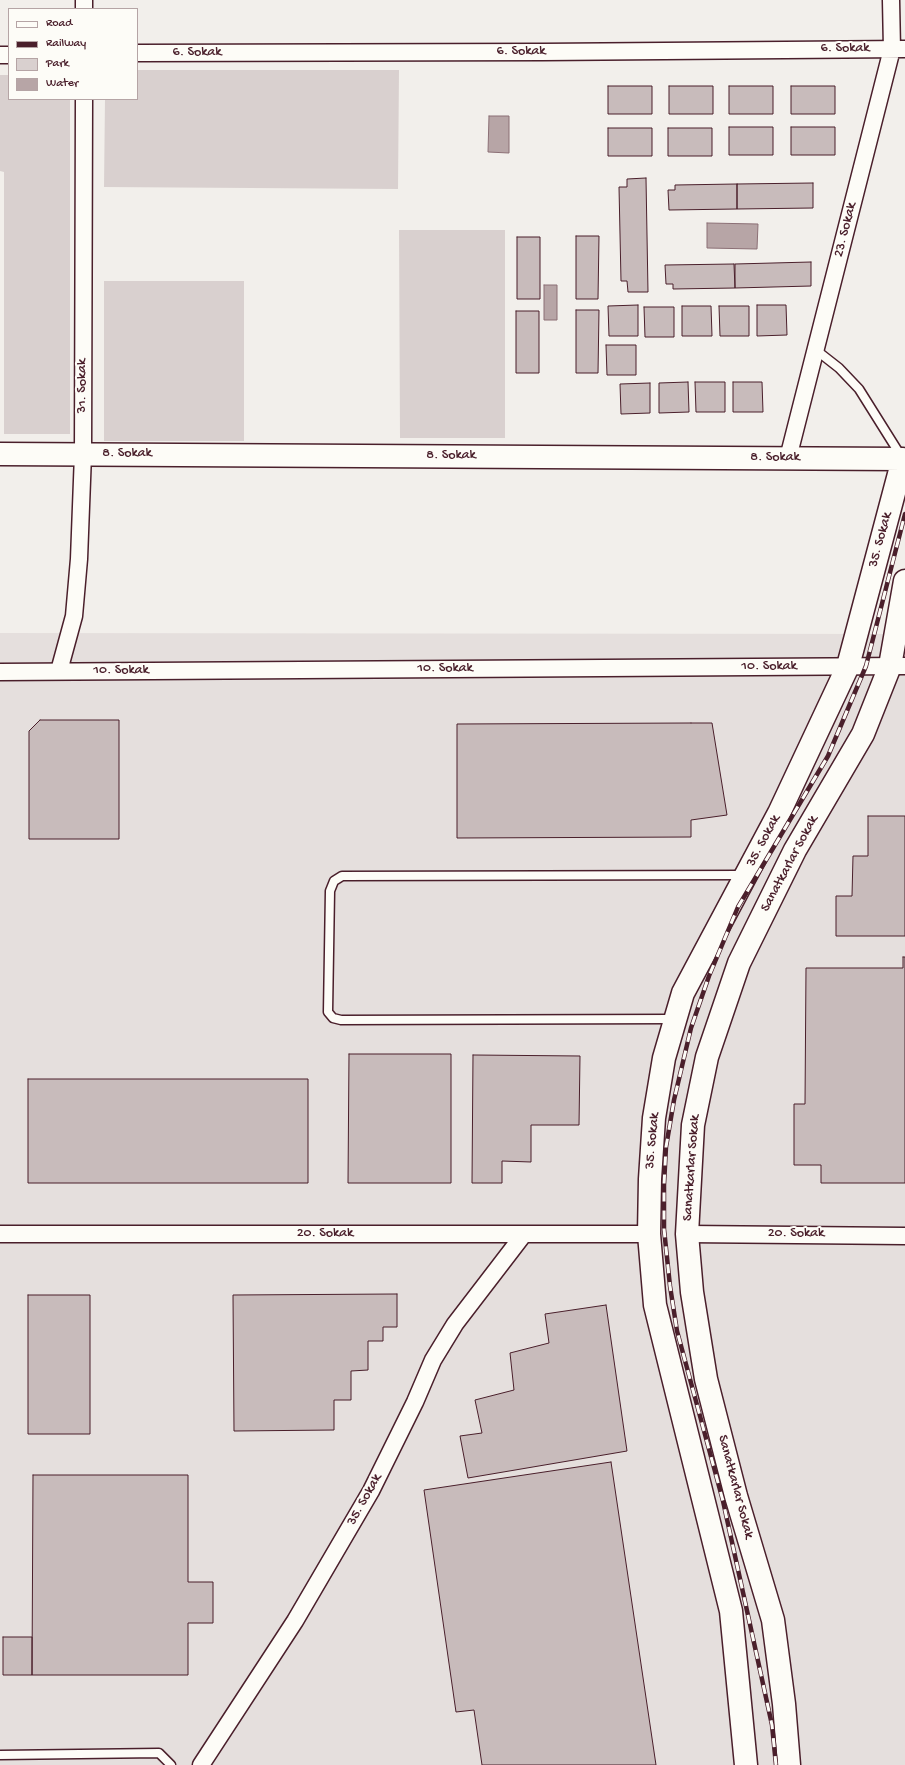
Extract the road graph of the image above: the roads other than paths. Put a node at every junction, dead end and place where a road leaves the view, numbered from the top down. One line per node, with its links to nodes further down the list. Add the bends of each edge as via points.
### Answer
1 (892, 0): 2 (street, 23. Sokak)
2 (899, 49): 3 (street, 6. Sokak); 5 (street, 23. Sokak)
3 (138, 53)
4 (84, 100): 7 (street, 31. Sokak)
5 (816, 350): 8 (lane, via 839,368 858,390); 9 (street, 23. Sokak)
6 (0, 454): 7 (street, 8. Sokak)
7 (83, 454): 9 (street, 8. Sokak); 13 (street, 31. Sokak, via 74,616)
8 (904, 455): 9 (street, 8. Sokak); 11 (street, 35. Sokak)
9 (788, 458)
10 (905, 581): 12 (street, Sanatkarlar Sokak)
11 (848, 666): 12 (street, 10. Sokak); 13 (street, 10. Sokak); 15 (street, 35. Sokak, via 779,813)
12 (898, 666): 20 (street, Sanatkarlar Sokak, via 863,734 795,850 739,963 707,1057 693,1125)
13 (59, 671): 14 (street, 10. Sokak)
14 (0, 672)
15 (746, 875): 16 (street, 35. Sokak, via 682,993); 16 (lane, via 342,876 334,881 330,891 328,1012 333,1018)
16 (675, 1019): 19 (street, 35. Sokak, via 664,1058 654,1118)
17 (0, 1234): 18 (street, 20. Sokak)
18 (524, 1234): 19 (street, 20. Sokak); 24 (street, 35. Sokak, via 455,1324 432,1360 415,1402 371,1491 295,1621)
19 (649, 1234): 25 (street, 35. Sokak, via 655,1305 731,1611)
20 (687, 1234): 21 (street, 20. Sokak); 26 (street, Sanatkarlar Sokak, via 692,1292 706,1379 736,1496 773,1620)
21 (905, 1236)
22 (0, 1755): 23 (lane, via 159,1753)
23 (171, 1765)
24 (201, 1765)
25 (746, 1765)
26 (789, 1765)

